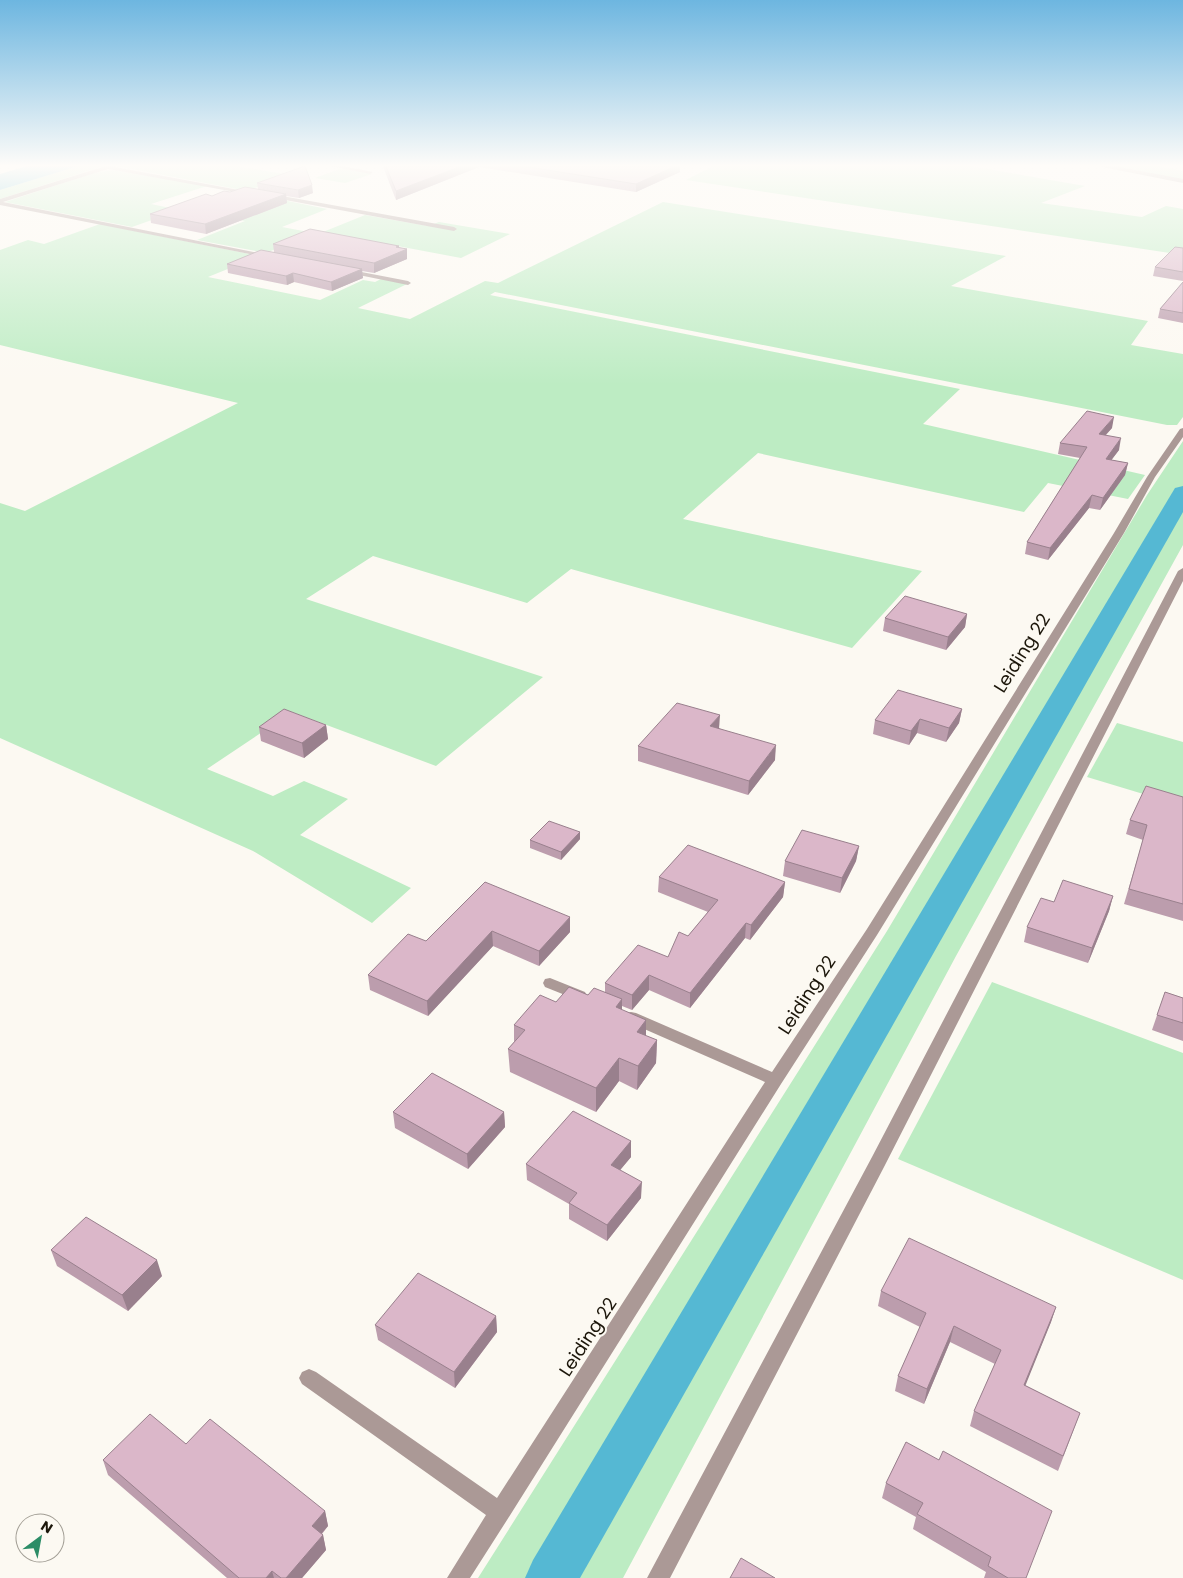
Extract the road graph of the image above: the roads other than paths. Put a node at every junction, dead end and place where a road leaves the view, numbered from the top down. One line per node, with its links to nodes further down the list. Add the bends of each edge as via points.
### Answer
1 (179, 238): 2 (street)
2 (281, 258)
3 (339, 269): 4 (street)
4 (408, 282)
5 (1183, 431): 10 (street, Leiding 22, via 1151,477 872,932)
6 (1183, 571): 14 (street, via 878,1162)
7 (550, 983): 8 (street)
8 (591, 1000)
9 (618, 1011): 10 (street)
10 (775, 1080): 12 (street, Leiding 22)
11 (309, 1378): 12 (street)
12 (500, 1512): 13 (street, Leiding 22)
13 (458, 1578)
14 (658, 1578)

